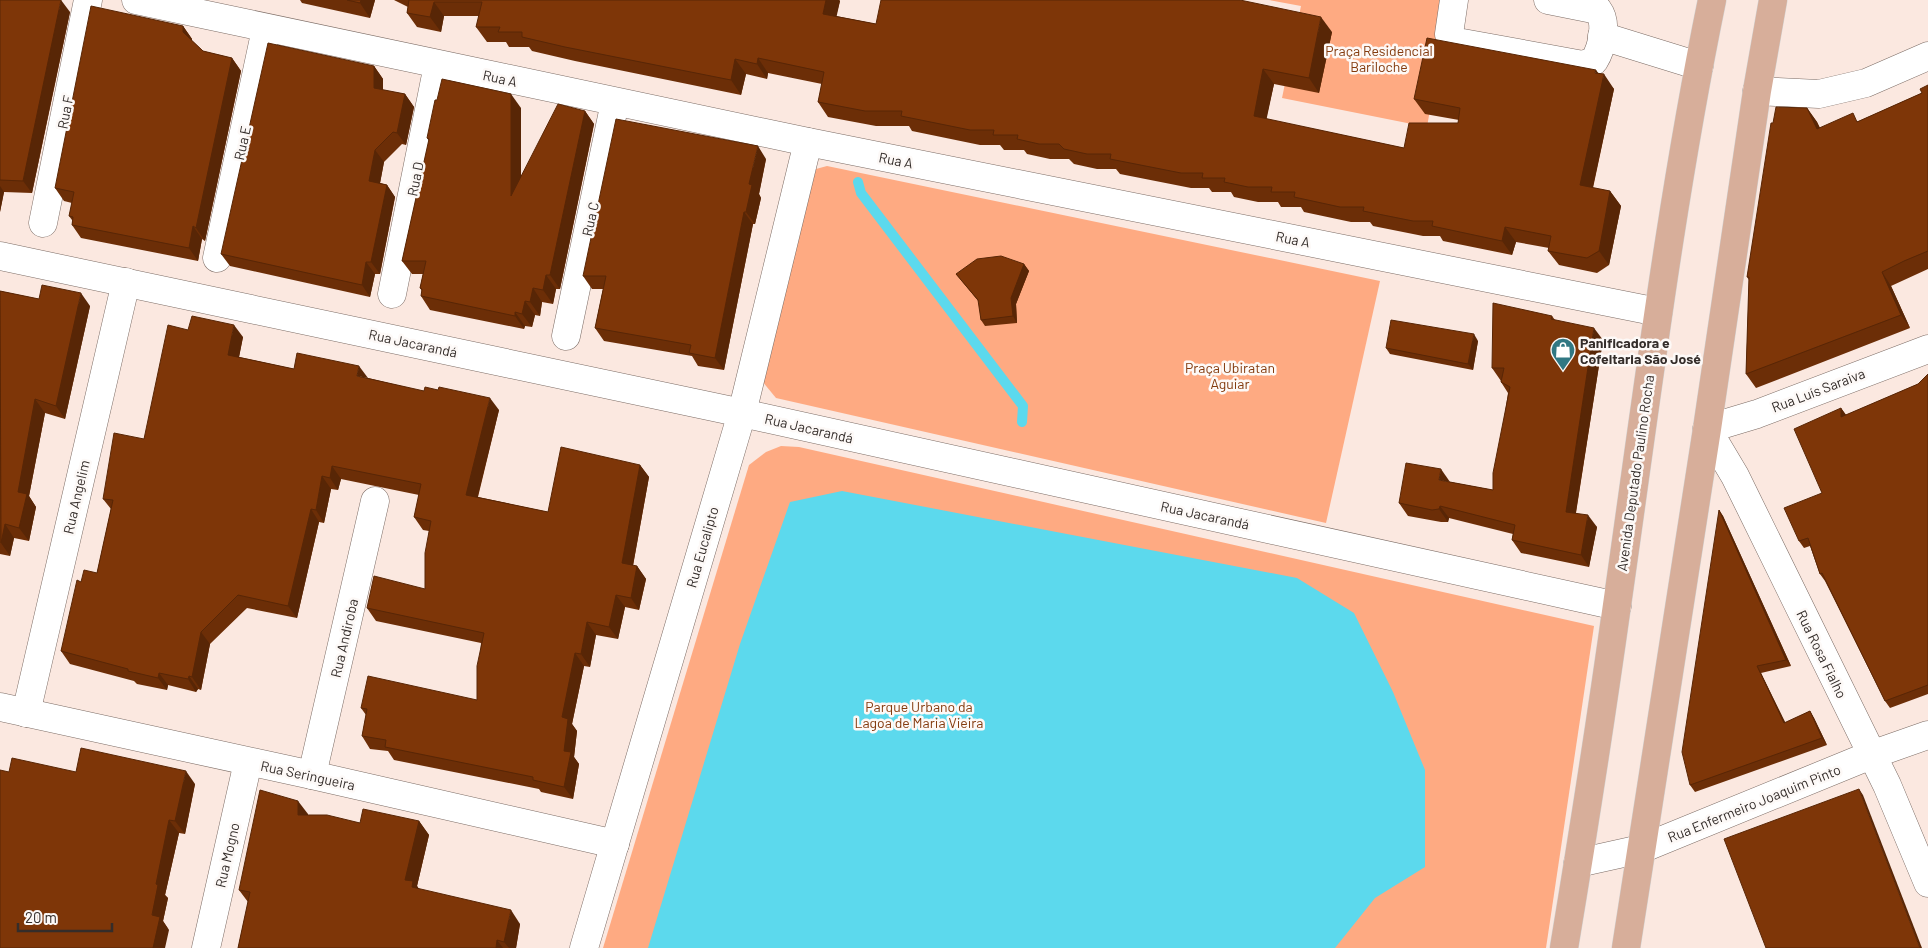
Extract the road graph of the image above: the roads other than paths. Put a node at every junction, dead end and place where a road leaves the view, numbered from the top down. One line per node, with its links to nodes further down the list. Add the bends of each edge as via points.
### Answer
1 (88, 0): 15 (street, Rua F)
2 (136, 0): 7 (street, Rua A)
3 (1454, 0): 8 (street, via 1448,34 1457,42 1583,64 1594,61)
4 (1548, 0): 8 (street, via 1598,10 1604,21)
5 (1712, 0): 11 (main road, Avenida Deputado Paulino Rocha)
6 (1773, 0): 12 (main road)
7 (266, 28): 10 (street, Rua A); 17 (street, Rua E)
8 (1602, 36): 11 (street)
9 (1928, 56): 12 (street, via 1866,83 1818,94)
10 (438, 65): 13 (street, Rua A); 19 (street, Rua D)
11 (1699, 66): 20 (main road, Avenida Deputado Paulino Rocha)
12 (1757, 91): 24 (main road)
13 (615, 102): 14 (street, Rua A); 21 (street, Rua C)
14 (808, 142): 20 (street, Rua A); 23 (street, Rua Eucalipto)
15 (43, 223)
16 (0, 256): 18 (street, Rua Jacarandá)
17 (217, 258)
18 (126, 282): 23 (street, Rua Jacarandá); 28 (street, Rua Angelim)
19 (392, 294)
20 (1658, 312): 26 (main road, Avenida Deputado Paulino Rocha)
21 (566, 336)
22 (1928, 349): 24 (street, Rua Luís Saraiva, via 1757,414)
23 (742, 412): 26 (street, Rua Jacarandá); 33 (street, Rua Eucalipto)
24 (1707, 429): 30 (street, Rua Rosa Fialho, via 1735,476); 34 (main road)
25 (375, 501): 32 (street, Rua Andiroba)
26 (1617, 606): 35 (main road, Avenida Deputado Paulino Rocha)
27 (0, 707): 28 (street, Rua Seringueira)
28 (26, 712): 31 (street, Rua Seringueira)
29 (1928, 735): 30 (street, Rua Enfermeiro Joaquim Pinto)
30 (1872, 755): 34 (street, Rua Enfermeiro Joaquim Pinto); 36 (street, Rua Rosa Fialho)
31 (248, 762): 32 (street, Rua Seringueira); 37 (street, Rua Mogno)
32 (312, 775): 33 (street, Rua Seringueira)
33 (615, 844): 38 (street, Rua Eucalipto)
34 (1641, 849): 35 (street, Rua Enfermeiro Joaquim Pinto); 40 (main road)
35 (1578, 863): 39 (main road, Avenida Deputado Paulino Rocha)
36 (1928, 883)
37 (206, 948)
38 (584, 948)
39 (1564, 948)
40 (1626, 948)

